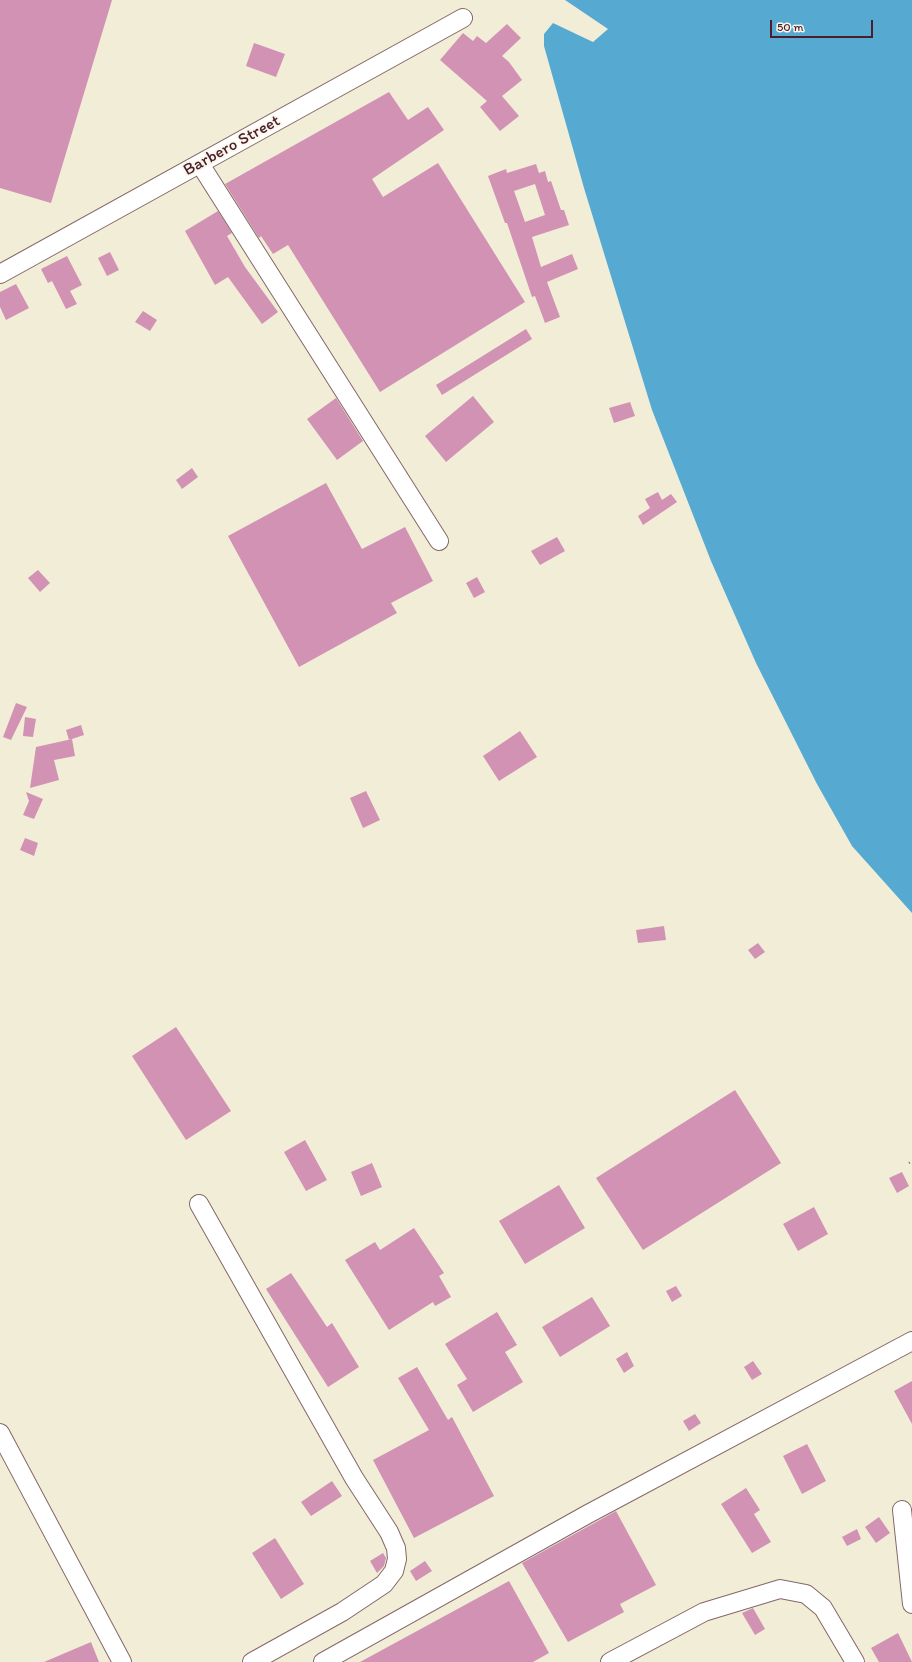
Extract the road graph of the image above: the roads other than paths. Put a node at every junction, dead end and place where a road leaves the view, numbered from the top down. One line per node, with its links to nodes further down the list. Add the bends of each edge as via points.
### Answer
1 (463, 18): 2 (street, Barbero Street)
2 (200, 164): 3 (street, Barbero Street); 4 (street)
3 (0, 274)
4 (439, 541)
5 (199, 1204): 11 (street, via 396,1548 394,1571 384,1584 342,1612)
6 (912, 1341): 12 (street, via 581,1518)
7 (0, 1433): 10 (street)
8 (902, 1510): 9 (street)
9 (912, 1604)
10 (122, 1662)
11 (252, 1662)
12 (323, 1662)
13 (610, 1662): 14 (street, via 704,1612 780,1589 806,1594 823,1608)
14 (855, 1662)

